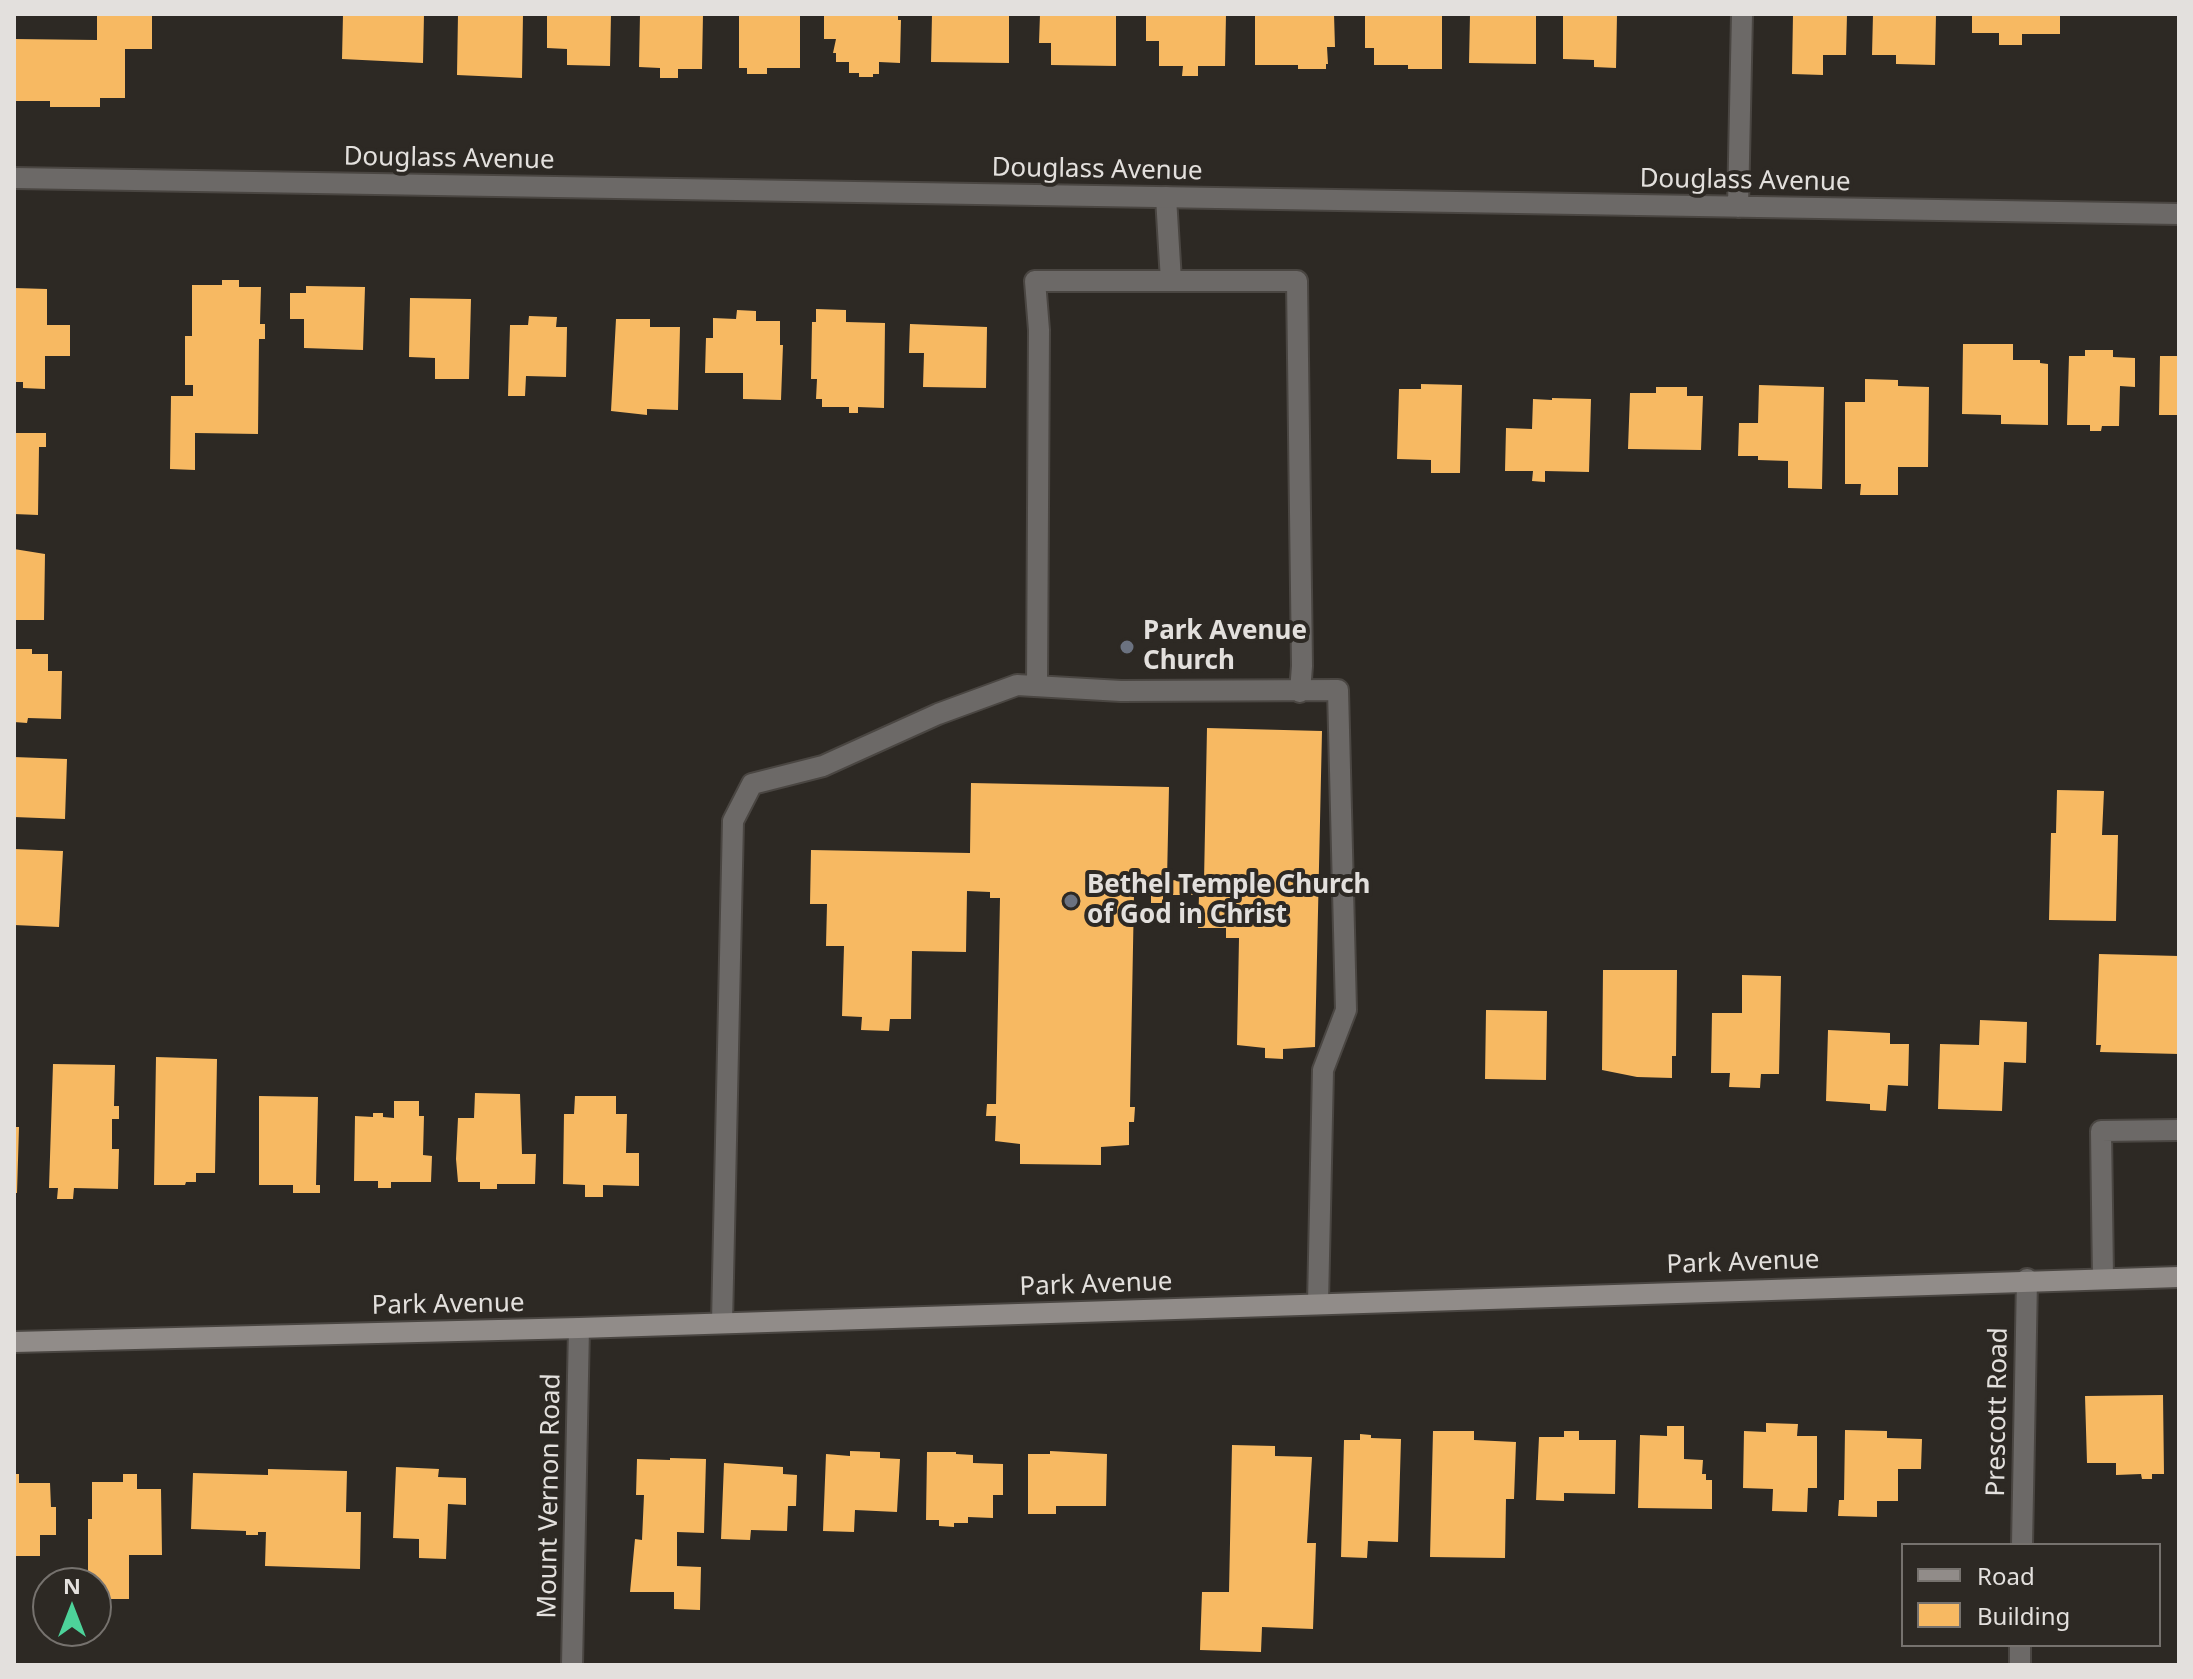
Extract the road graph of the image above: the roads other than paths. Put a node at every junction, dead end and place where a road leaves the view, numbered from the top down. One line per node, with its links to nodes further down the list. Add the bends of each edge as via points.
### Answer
1 (1742, 14): 4 (street)
2 (14, 178): 3 (street, Douglass Avenue)
3 (1166, 197): 4 (street, Douglass Avenue); 6 (street)
4 (1738, 207): 5 (street, Douglass Avenue)
5 (2179, 214)
6 (1171, 281): 7 (street, via 1035,281); 8 (street, via 1297,281)
7 (1037, 686): 8 (street); 14 (street, via 1017,685 823,766 752,784 733,821)
8 (1300, 692): 13 (street, via 1338,690 1346,1010 1323,1070)
9 (2179, 1130): 11 (street, via 2101,1131)
10 (2179, 1277): 11 (main road, Park Avenue)
11 (2103, 1278): 12 (main road, Park Avenue)
12 (2027, 1279): 13 (main road, Park Avenue); 17 (street, Prescott Road)
13 (1318, 1303): 14 (main road, Park Avenue)
14 (722, 1323): 15 (main road, Park Avenue)
15 (579, 1328): 16 (main road, Park Avenue); 18 (street, Mount Vernon Road)
16 (14, 1342)
17 (2022, 1543)
18 (572, 1665)

